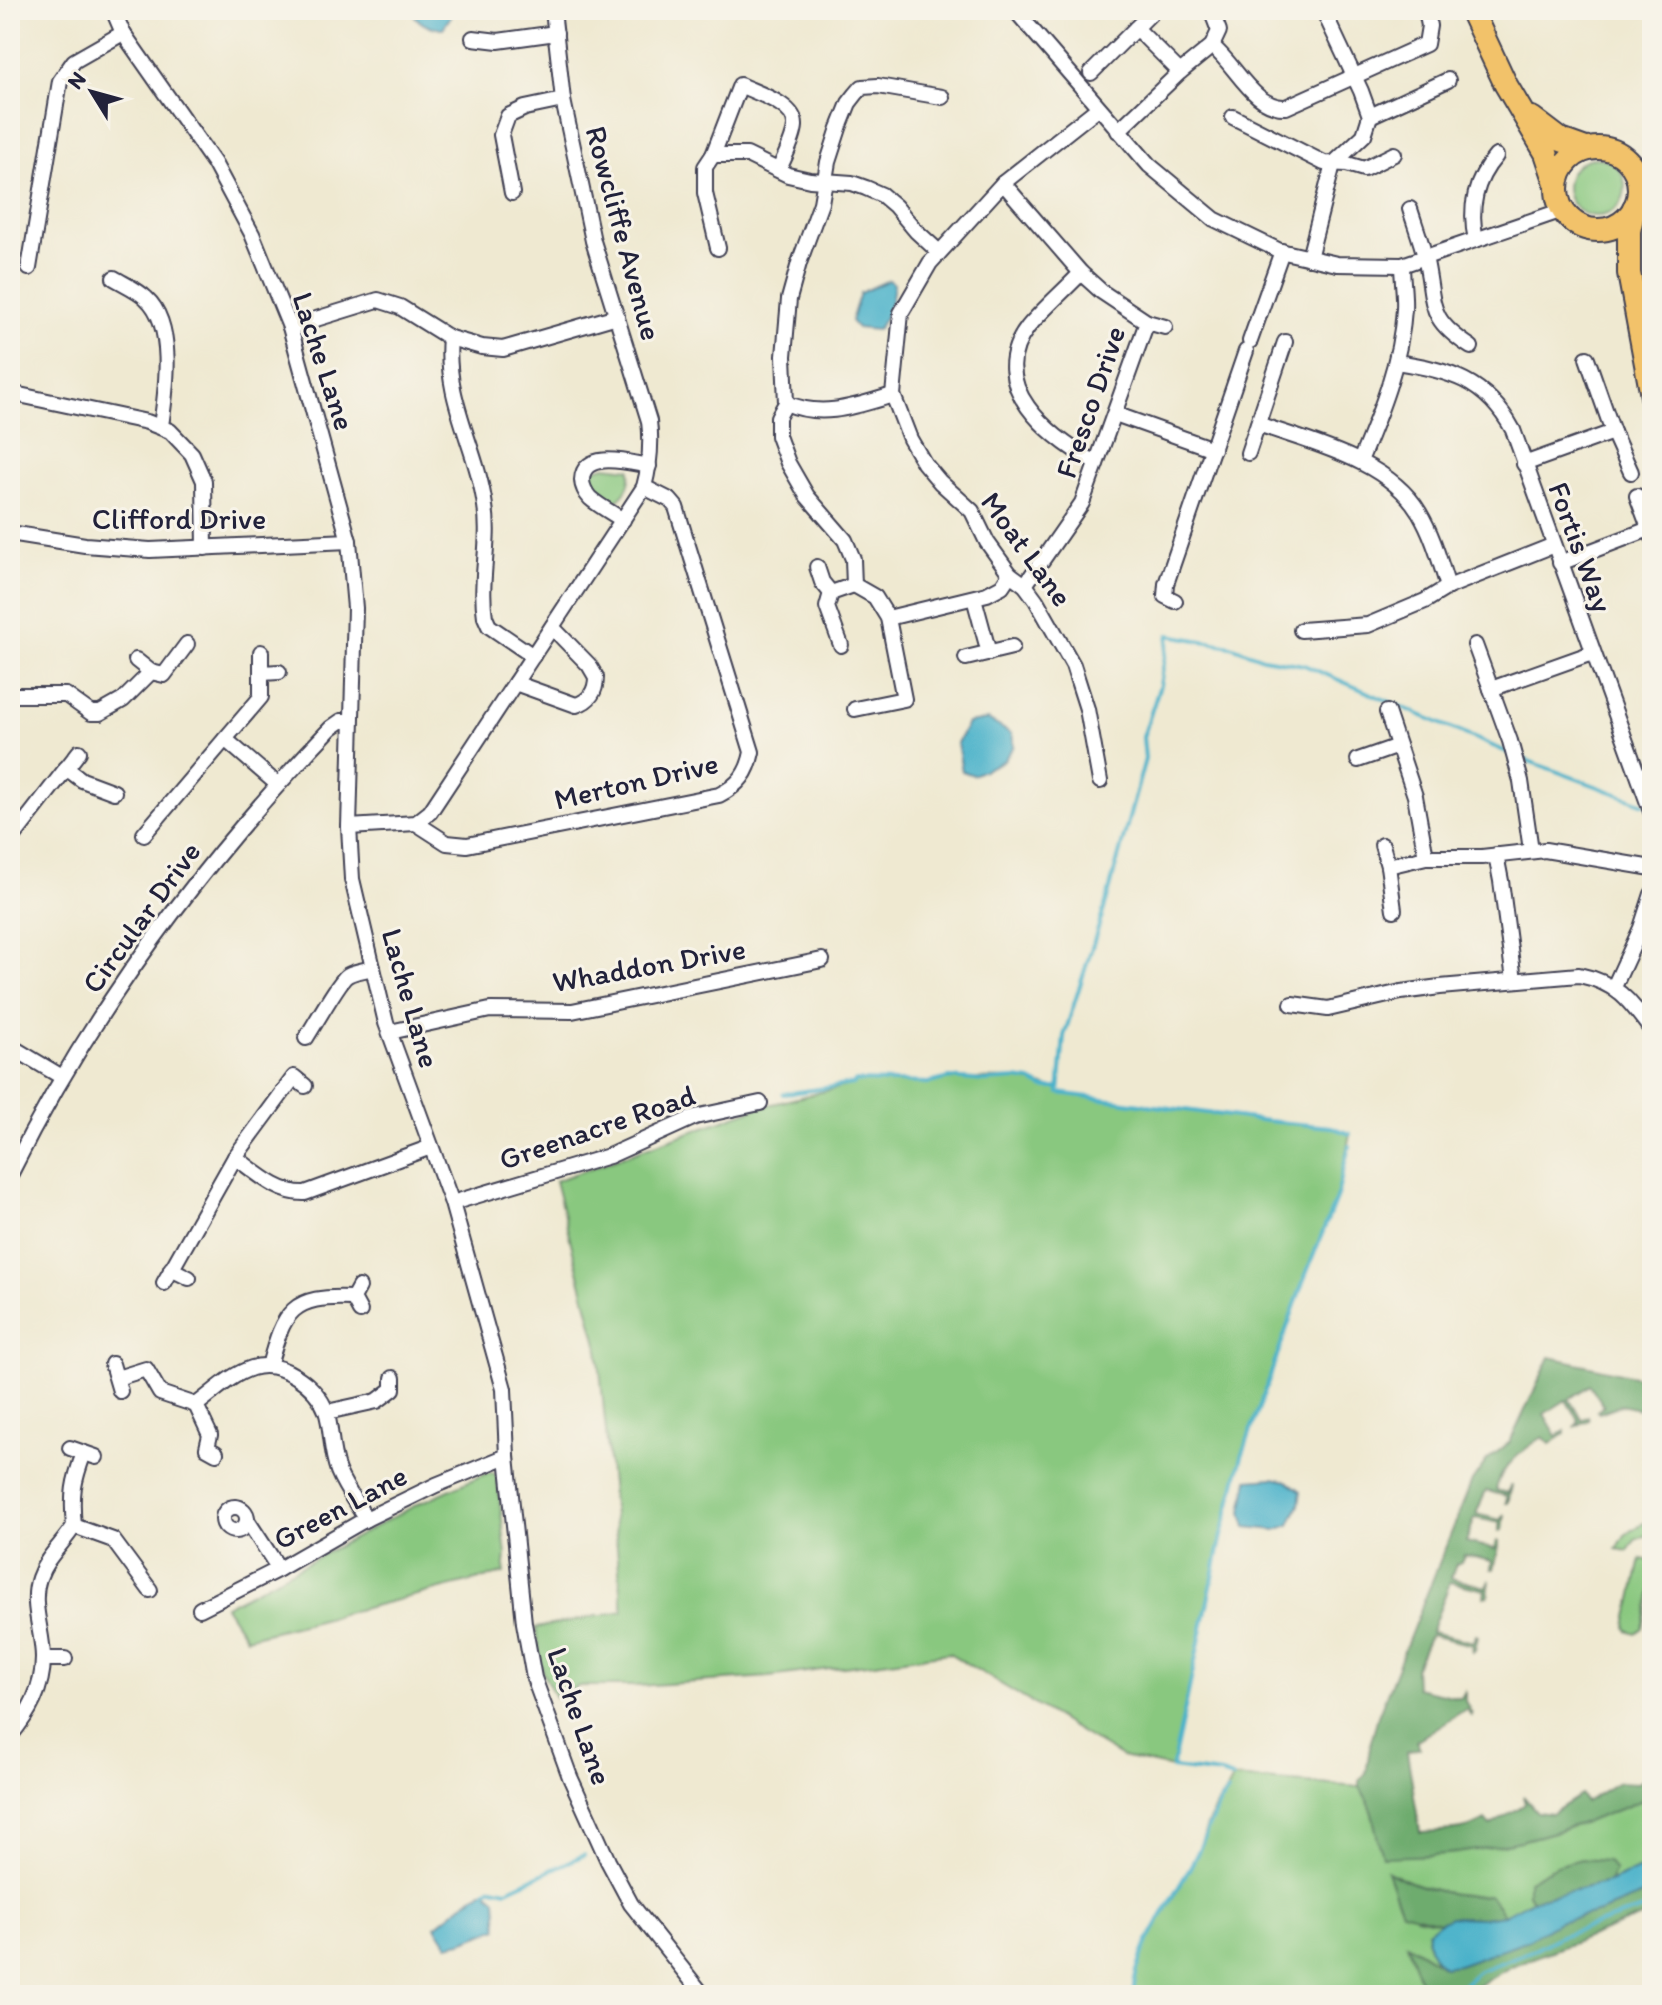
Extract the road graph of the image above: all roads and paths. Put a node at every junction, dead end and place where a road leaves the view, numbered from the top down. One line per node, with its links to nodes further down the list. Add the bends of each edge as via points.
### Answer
1 (113, 10): 10 (street, Lache Lane)
2 (553, 10): 11 (street, Rowcliffe Avenue)
3 (1015, 10): 21 (street)
4 (1211, 10): 13 (street, via 1219,31)
5 (1323, 10): 16 (street)
6 (1471, 10): 20 (highway)
7 (1152, 12): 9 (street)
8 (1427, 14): 16 (street, via 1432,48)
9 (1136, 28): 14 (street); 15 (street)
10 (123, 33): 47 (street, via 74,61 60,81); 53 (street, Lache Lane, via 214,163 252,234)
11 (556, 33): 12 (street, via 521,39); 19 (street, Rowcliffe Avenue)
12 (482, 34)
13 (1212, 46): 14 (street); 16 (street, via 1260,100 1274,108)
14 (1180, 72): 24 (street)
15 (1091, 73)
16 (1355, 77): 22 (street)
17 (1448, 80): 22 (street)
18 (942, 97): 32 (street, via 862,87 844,116)
19 (563, 100): 35 (street, via 508,116 501,135); 51 (street, Rowcliffe Avenue, via 593,241)
20 (1519, 106): 25 (highway, via 1546,131); 34 (highway, via 1546,153)
21 (1098, 108): 24 (street); 33 (street, Moat Lane)
22 (1370, 116): 29 (street, via 1364,135)
23 (1233, 117): 29 (street)
24 (1118, 131): 42 (street, via 1149,165 1214,219)
25 (1586, 149): 30 (highway, via 1609,149); 34 (highway, via 1565,164)
26 (1394, 154): 29 (street, via 1364,169)
27 (713, 155): 31 (street, via 747,155); 31 (street, via 740,85 788,109 794,118); 41 (street, via 705,167 705,193)
28 (1496, 156): 40 (street, via 1476,193)
29 (1333, 164): 44 (street)
30 (1644, 168): 36 (highway)
31 (779, 170): 32 (street)
32 (826, 181): 43 (street, via 852,183 882,195); 63 (street, via 789,299)
33 (1003, 183): 43 (street, Moat Lane); 48 (street, Fresco Drive)
34 (1557, 188): 38 (highway)
35 (512, 193)
36 (1635, 208): 39 (highway, via 1617,225); 49 (highway)
37 (1410, 209): 45 (street)
38 (1563, 210): 39 (highway); 40 (street)
39 (1593, 230): 49 (highway)
40 (1476, 240): 45 (street)
41 (718, 248)
42 (1282, 251): 44 (street); 68 (street)
43 (939, 252): 61 (street, Moat Lane, via 901,313)
44 (1309, 258): 46 (street)
45 (1425, 258): 46 (street); 57 (street, via 1438,318)
46 (1402, 265): 59 (street, via 1404,309)
47 (29, 268)
48 (1081, 273): 52 (street, Fresco Drive); 71 (street, via 1027,328 1015,359 1016,375 1019,395 1038,421)
49 (1629, 273): 62 (highway)
50 (114, 278): 66 (street, via 146,297 158,312 168,375)
51 (617, 316): 55 (street, via 503,349); 73 (street, Rowcliffe Avenue, via 649,421)
52 (1147, 322): 54 (street); 64 (street, Fresco Drive)
53 (290, 327): 55 (street, via 378,300 400,307); 80 (street, Lache Lane)
54 (1165, 327)
55 (450, 338): 102 (street, via 449,378 485,504 485,617 489,626)
56 (1285, 342): 65 (street)
57 (1471, 347)
58 (1587, 358): 67 (street)
59 (1396, 362): 70 (street); 72 (street, Fortis Way, via 1451,374 1489,396 1513,430)
60 (10, 393): 66 (street)
61 (893, 395): 63 (street, via 822,413); 85 (street, Moat Lane, via 924,463 972,511)
62 (1652, 396)
63 (786, 403): 86 (street, via 778,417 778,436 788,463 807,496 845,540 853,559)
64 (1115, 414): 68 (street); 71 (street, Fresco Drive)
65 (1258, 424): 69 (street); 70 (street)
66 (161, 426): 82 (street, via 182,442 199,467)
67 (1613, 432): 72 (street); 74 (street)
68 (1213, 449): 91 (street, via 1166,584 1165,596)
69 (1248, 453)
70 (1360, 461): 88 (street, via 1388,479 1418,510)
71 (1096, 463): 87 (street, Fresco Drive, via 1082,503)
72 (1524, 464): 81 (street, Fortis Way)
73 (649, 466): 75 (street, Rowcliffe Avenue); 77 (street, via 601,461 585,471 582,484 589,497)
74 (1631, 472)
75 (644, 487): 77 (street, Rowcliffe Avenue); 124 (street, Merton Drive, via 676,507 752,752 743,778 719,795 467,845 447,843)
76 (1637, 496): 78 (street)
77 (623, 520): 93 (street, Rowcliffe Avenue)
78 (1651, 532): 83 (street)
79 (10, 533): 82 (street, Clifford Drive, via 85,545)
80 (349, 541): 82 (street, Clifford Drive); 113 (street, Lache Lane, via 355,608)
81 (1554, 545): 83 (street, Fortis Way); 88 (street)
82 (205, 548)
83 (1560, 563): 101 (street, Fortis Way)
84 (817, 567): 89 (street)
85 (1010, 574): 87 (street, Moat Lane); 90 (street, via 1002,586)
86 (854, 585): 89 (street); 92 (street, via 875,597)
87 (1025, 585): 120 (street, Moat Lane, via 1073,665)
88 (1448, 587): 94 (street, via 1368,625)
89 (831, 593): 96 (street, via 827,607)
90 (974, 598): 92 (street); 100 (street)
91 (1175, 601)
92 (888, 618): 111 (street, via 904,699)
93 (552, 627): 102 (street, Rowcliffe Avenue); 108 (street, via 589,665 596,677 592,694 576,705)
94 (1301, 630)
95 (187, 644): 105 (street, via 164,675)
96 (841, 645)
97 (1475, 645): 109 (street)
98 (1012, 647): 100 (street)
99 (261, 652): 107 (street)
100 (989, 653): 103 (street)
101 (1592, 653): 109 (street); 119 (street, Fortis Way)
102 (533, 656): 108 (street, Rowcliffe Avenue)
103 (966, 658)
104 (136, 660): 105 (street)
105 (151, 672): 110 (street, via 123,700 100,713 91,713 66,695)
106 (279, 672): 107 (street)
107 (262, 673): 114 (street, via 261,697)
108 (515, 683): 124 (street, Rowcliffe Avenue, via 430,812)
109 (1491, 689): 129 (street, via 1521,781)
110 (10, 695)
111 (855, 709)
112 (1387, 712): 115 (street)
113 (351, 721): 121 (street, Circular Drive, via 331,728); 125 (street, Lache Lane)
114 (225, 739): 121 (street); 126 (street)
115 (1398, 746): 117 (street); 131 (street, via 1415,796)
116 (79, 752): 118 (street)
117 (1358, 760)
118 (66, 768): 122 (street); 127 (street)
119 (1645, 774): 123 (street, Fortis Way)
120 (1100, 781)
121 (277, 784): 145 (street, Circular Drive, via 170,913)
122 (114, 792)
123 (1652, 814)
124 (416, 823): 125 (street)
125 (349, 827): 137 (street, Lache Lane, via 352,879)
126 (144, 834)
127 (10, 841)
128 (1382, 845): 132 (street)
129 (1531, 850): 130 (street); 133 (street)
130 (1496, 855): 131 (street); 138 (street)
131 (1426, 857): 132 (street)
132 (1388, 866): 135 (street)
133 (1652, 868)
134 (1652, 895): 139 (street)
135 (1394, 910)
136 (822, 960): 142 (street, Whaddon Drive, via 572,1011 490,1010)
137 (373, 968): 142 (street, Lache Lane); 143 (street, via 338,983 309,1033)
138 (1514, 980): 139 (street, via 1579,975); 140 (street, via 1401,992 1328,1009)
139 (1614, 987): 141 (street)
140 (1292, 1004)
141 (1652, 1031)
142 (390, 1032): 148 (street, Lache Lane)
143 (326, 1039)
144 (10, 1046): 145 (street)
145 (62, 1077): 150 (street, Circular Drive)
146 (305, 1086): 149 (street, via 294,1077)
147 (760, 1103): 151 (street, Greenacre Road, via 695,1117 609,1156)
148 (431, 1147): 149 (street, via 305,1193 278,1187); 151 (street, Lache Lane)
149 (235, 1157): 152 (street)
150 (10, 1175)
151 (452, 1203): 163 (street, Lache Lane, via 504,1389)
152 (171, 1269): 153 (street); 154 (street)
153 (189, 1278)
154 (164, 1283)
155 (357, 1299): 156 (street, via 317,1299 298,1305 279,1330)
156 (269, 1366): 159 (street, via 241,1373); 160 (street, via 300,1379)
157 (116, 1378): 159 (street, via 145,1366 160,1393)
158 (396, 1387): 160 (street, via 377,1401)
159 (196, 1405): 161 (street, via 210,1435)
160 (327, 1412): 164 (street, via 339,1474)
161 (205, 1450)
162 (84, 1453): 166 (street, via 73,1481)
163 (507, 1456): 164 (street, Green Lane); 173 (street, Lache Lane, via 534,1678 570,1777 625,1893)
164 (366, 1519): 167 (street, Green Lane)
165 (247, 1520): 167 (street)
166 (74, 1526): 168 (street, via 113,1540 146,1573); 170 (street, via 39,1579)
167 (279, 1569): 169 (street, Green Lane)
168 (150, 1590)
169 (200, 1609)
170 (43, 1659): 171 (street); 172 (street, via 34,1704)
171 (65, 1659)
172 (10, 1736)
173 (703, 1995)

